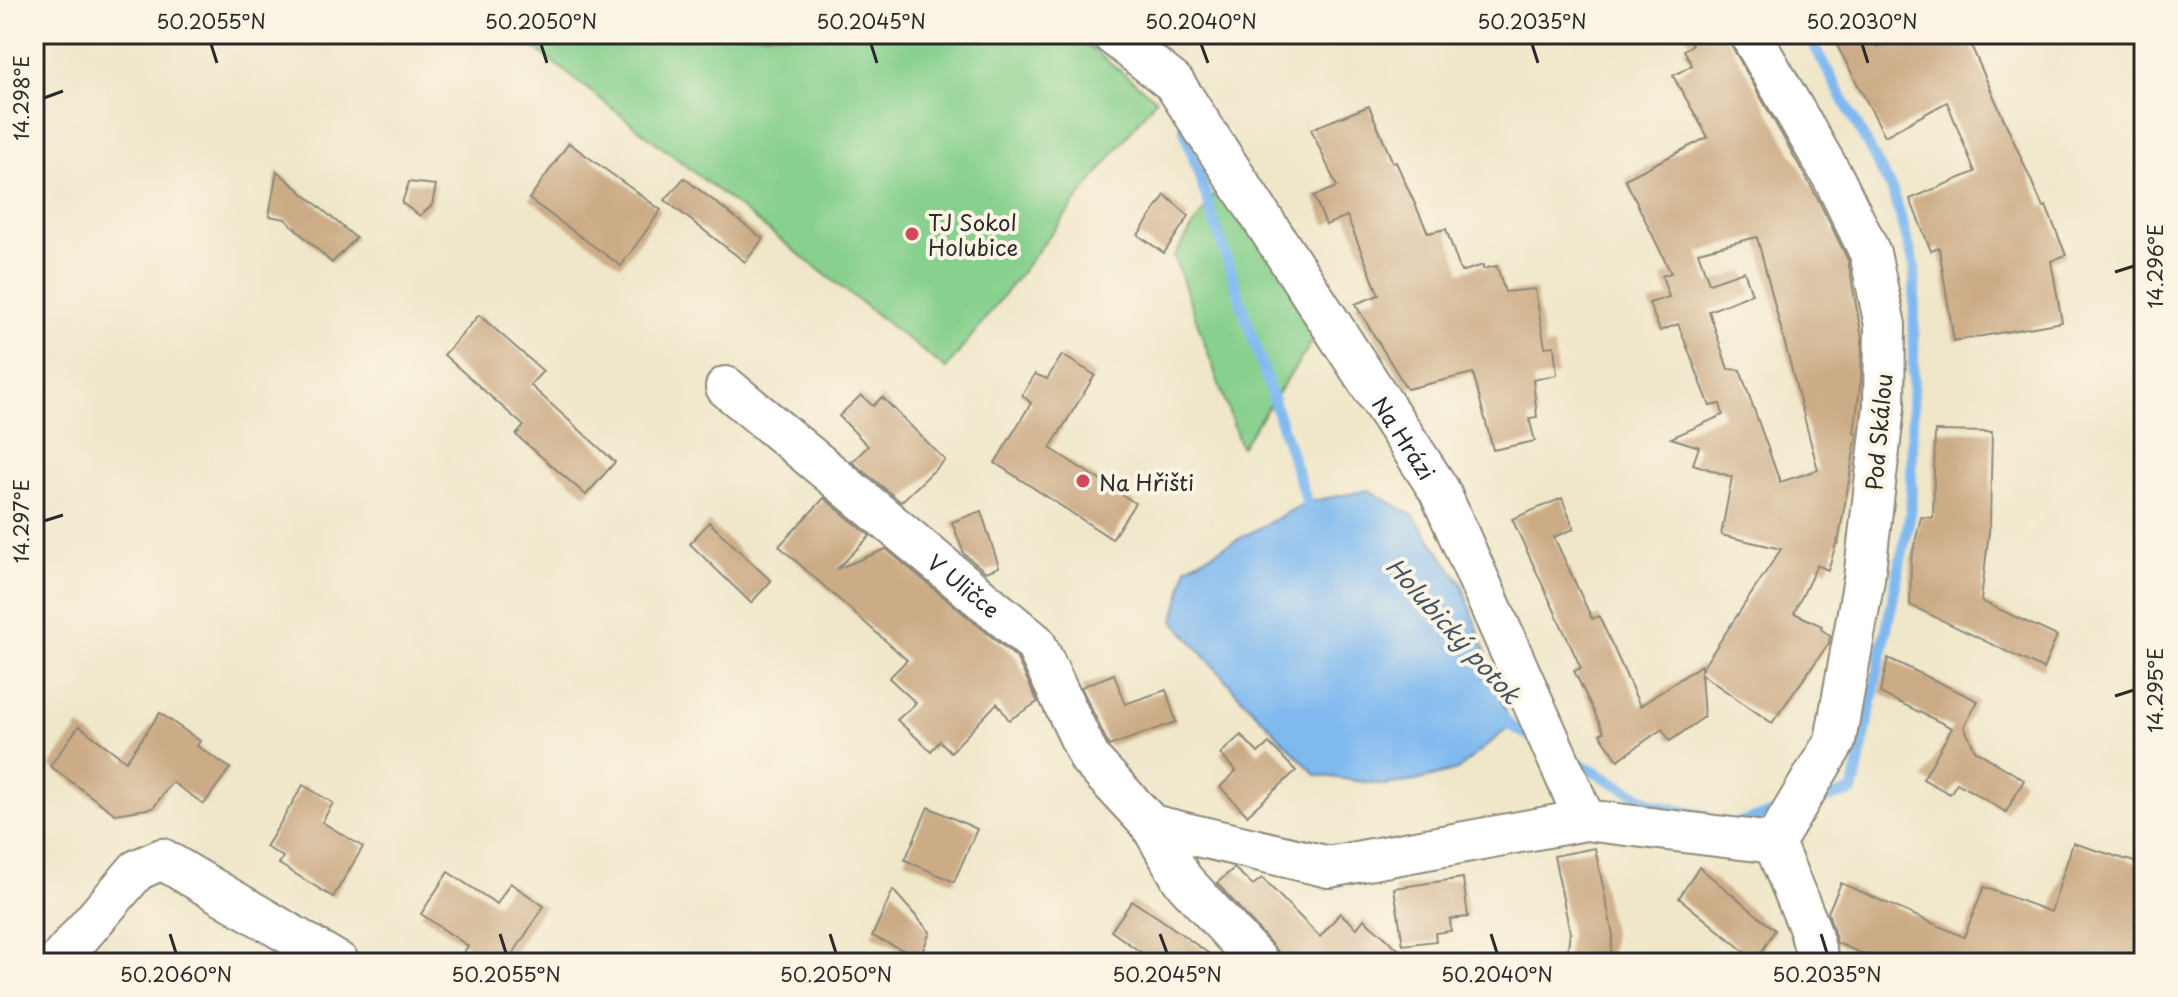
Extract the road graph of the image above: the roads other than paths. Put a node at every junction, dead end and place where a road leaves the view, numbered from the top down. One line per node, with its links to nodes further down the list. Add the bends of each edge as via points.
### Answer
1 (1112, 34): 4 (street, Na Hrázi, via 1174,83 1439,490)
2 (1750, 34): 6 (street, Pod Skálou, via 1870,253 1885,325 1884,407 1864,579 1835,741)
3 (726, 387): 5 (street, V Uličce, via 1035,643 1090,759)
4 (1585, 820): 5 (street, via 1329,867); 6 (street)
5 (1151, 825): 9 (street, V Uličce, via 1182,879)
6 (1774, 843): 10 (street)
7 (57, 963): 8 (street, via 137,870 162,859)
8 (339, 963)
9 (1259, 963)
10 (1819, 963)

